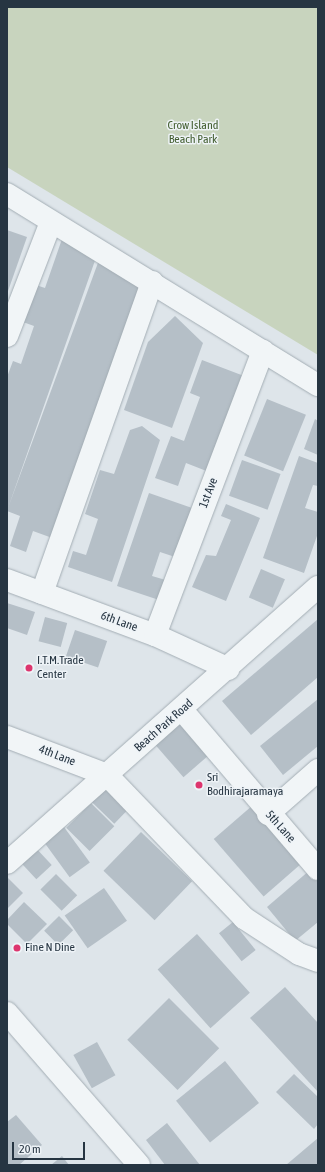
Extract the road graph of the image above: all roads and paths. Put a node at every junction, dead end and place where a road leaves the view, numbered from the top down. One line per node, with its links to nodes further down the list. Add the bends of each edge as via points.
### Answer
1 (7, 194): 2 (street)
2 (51, 222): 3 (street); 4 (street)
3 (152, 282): 5 (street); 9 (street)
4 (7, 336)
5 (263, 351): 6 (street); 10 (street, 1st Ave)
6 (318, 385)
7 (7, 580): 9 (street, 6th Lane)
8 (318, 587): 11 (street, Beach Park Road)
9 (42, 593): 10 (street, 6th Lane)
10 (155, 635): 11 (street, 6th Lane)
11 (229, 669): 12 (street, Beach Park Road)
12 (182, 710): 15 (street, Beach Park Road); 16 (street, 5th Lane)
13 (7, 737): 15 (street, 4th Lane)
14 (318, 770): 16 (street)
15 (108, 775): 17 (street, Beach Park Road); 19 (street, via 244,918 299,954)
16 (268, 814): 18 (street, 5th Lane)
17 (7, 863)
18 (318, 869)
19 (318, 961)
20 (7, 1013): 21 (street)
21 (139, 1165)

